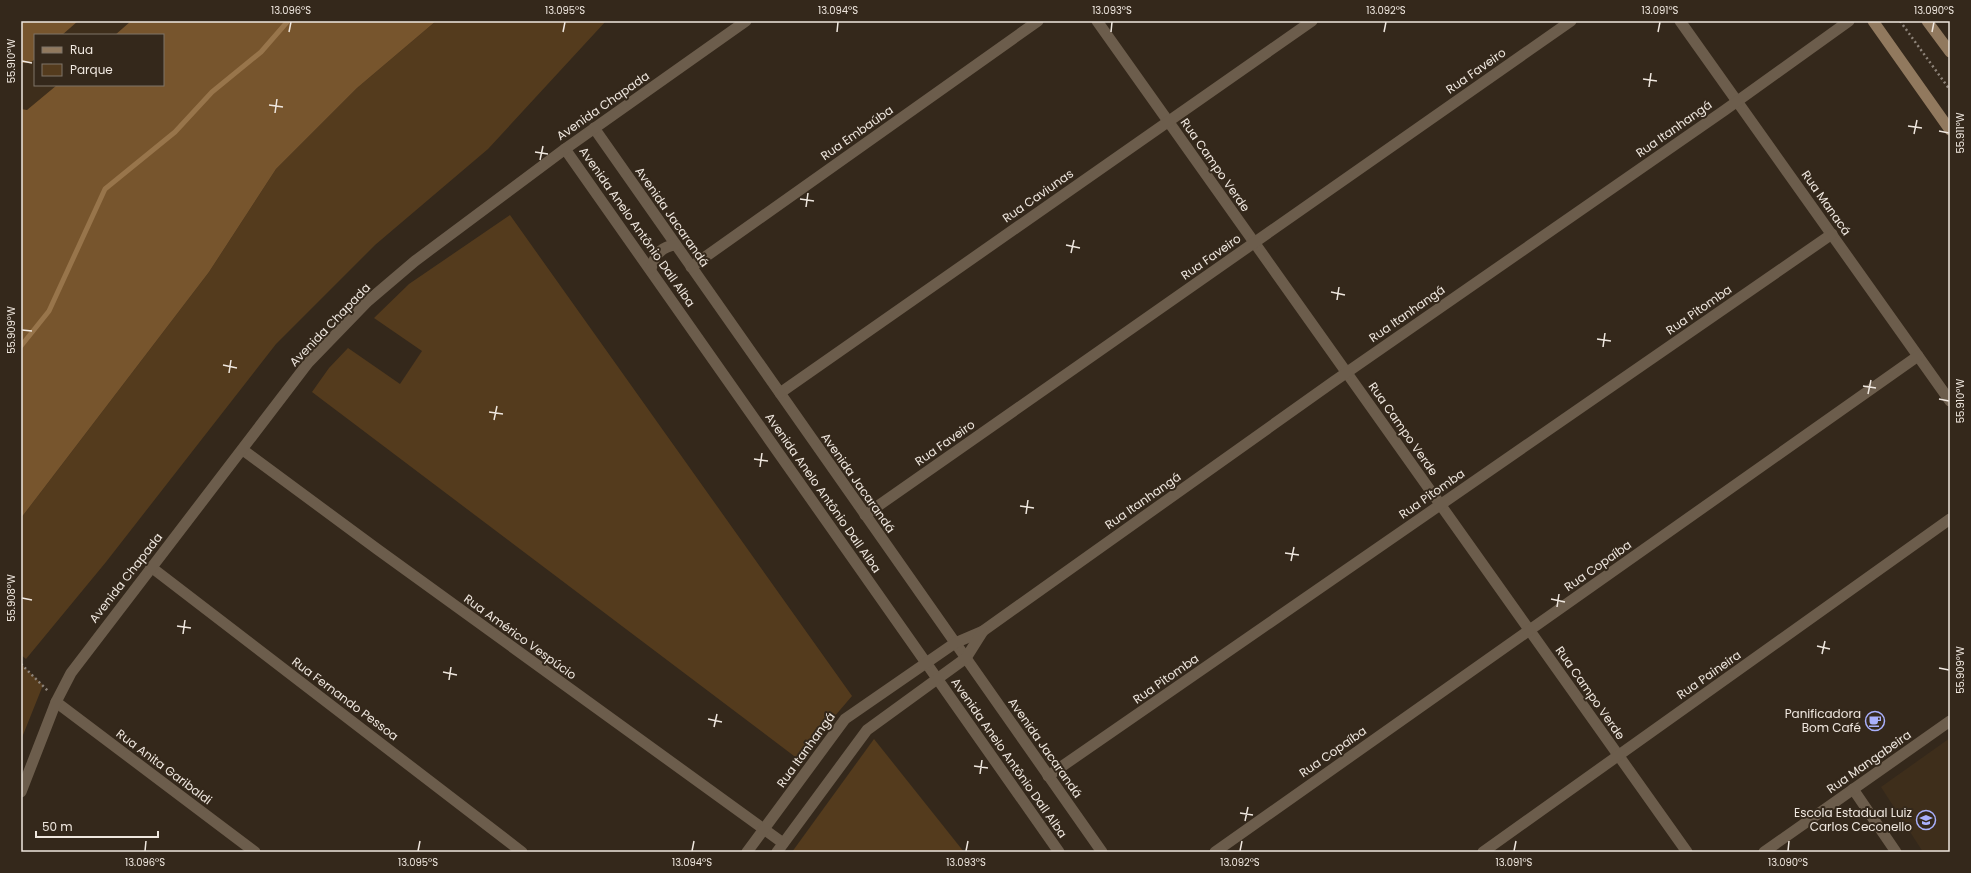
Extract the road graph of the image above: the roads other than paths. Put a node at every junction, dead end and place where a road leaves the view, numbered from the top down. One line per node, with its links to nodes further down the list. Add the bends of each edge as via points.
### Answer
1 (746, 21): 13 (street, Avenida Chapada)
2 (1038, 21): 19 (street, Rua Embaúba)
3 (1097, 21): 12 (street, Rua Campo Verde)
4 (1312, 21): 12 (street, Rua Caviunas)
5 (1571, 21): 17 (street, Rua Faveiro)
6 (1680, 21): 11 (street, Rua Manacá)
7 (1849, 21): 11 (street, Rua Itanhangá)
8 (1873, 21): 14 (main road)
9 (1927, 21): 10 (main road)
10 (1950, 52)
11 (1737, 101): 16 (street, Rua Manacá); 22 (street, Rua Itanhangá)
12 (1168, 121): 17 (street, Rua Campo Verde); 23 (street, Rua Caviunas)
13 (594, 128): 15 (street, Avenida Chapada); 18 (street, Avenida Jacarandá)
14 (1950, 130)
15 (565, 149): 20 (street, Avenida Anelo Antônio Dall Alba); 25 (street, Avenida Chapada, via 415,261 368,301 308,364)
16 (1832, 234): 21 (street, Rua Manacá); 26 (street, Rua Pitomba)
17 (1254, 243): 22 (street, Rua Campo Verde); 27 (street, Rua Faveiro)
18 (676, 245): 19 (street, Avenida Jacarandá); 20 (street, via 659,251)
19 (691, 267): 23 (street, Avenida Jacarandá)
20 (651, 269): 34 (street, Avenida Anelo Antônio Dall Alba)
21 (1918, 356): 24 (street, Rua Manacá); 30 (street, Rua Copaíba)
22 (1346, 372): 26 (street, Rua Campo Verde); 31 (street, Rua Itanhangá)
23 (780, 393): 27 (street, Avenida Jacarandá)
24 (1950, 401)
25 (243, 450): 29 (street, Avenida Chapada); 42 (street, Rua Américo Vespúcio)
26 (1440, 505): 30 (street, Rua Campo Verde); 39 (street, Rua Pitomba)
27 (865, 515): 32 (street, Avenida Jacarandá)
28 (1950, 520): 38 (street, Rua Paineira)
29 (151, 568): 36 (street, Avenida Chapada, via 71,673); 45 (street, Rua Fernando Pessoa)
30 (1529, 630): 38 (street, Rua Campo Verde); 49 (street, Rua Copaíba)
31 (983, 631): 32 (street, Rua Itanhangá); 33 (street, Rua Itanhangá)
32 (955, 643): 33 (street, Avenida Jacarandá); 34 (street, Rua Itanhangá)
33 (966, 658): 35 (street, Rua Itanhangá); 39 (street, Avenida Jacarandá)
34 (926, 663): 35 (street, Avenida Anelo Antônio Dall Alba); 42 (street, Rua Itanhangá, via 845,718)
35 (937, 678): 43 (street, Rua Itanhangá, via 867,730); 47 (street, Avenida Anelo Antônio Dall Alba)
36 (56, 702): 41 (street, Avenida Chapada); 44 (street, Rua Anita Garibaldi)
37 (1950, 722): 40 (street, Rua Mangabeira)
38 (1618, 756): 50 (street, Rua Paineira); 51 (street, Rua Campo Verde)
39 (1048, 776): 48 (street, Avenida Jacarandá)
40 (1853, 789): 52 (street, Rua Mangabeira); 53 (street)
41 (21, 792)
42 (764, 830): 43 (street, Rua Américo Vespúcio); 46 (street, Rua Itanhangá)
43 (780, 848)
44 (255, 852)
45 (522, 852)
46 (747, 852)
47 (1059, 852)
48 (1102, 852)
49 (1215, 852)
50 (1483, 852)
51 (1687, 852)
52 (1764, 852)
53 (1896, 852)

